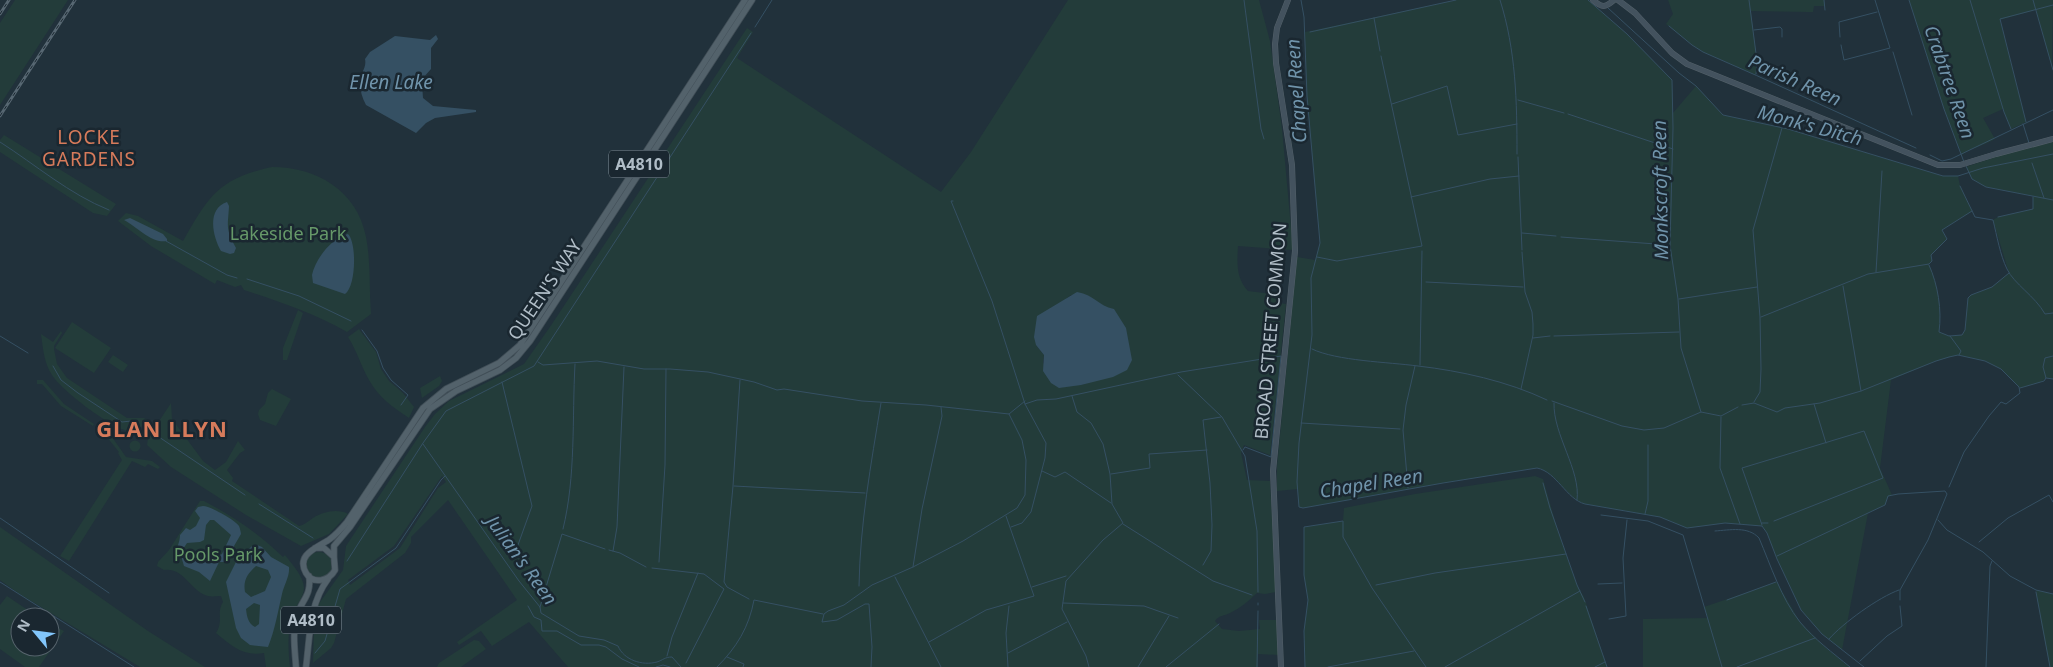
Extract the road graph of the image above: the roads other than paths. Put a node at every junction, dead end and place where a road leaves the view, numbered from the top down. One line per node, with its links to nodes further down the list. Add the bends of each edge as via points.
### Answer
1 (745, 0): 7 (main road, QUEEN'S WAY / A4810, via 520,345 498,363 446,390 423,408 347,522 334,536)
2 (752, 0): 8 (main road, QUEEN'S WAY / A4810, via 530,341 509,364 451,394 424,416 350,528 334,546)
3 (1288, 0): 13 (street, BROAD STREET COMMON, via 1277,28 1275,44 1292,165 1295,251 1273,471)
4 (1593, 0): 5 (street, via 1601,7)
5 (1616, 0): 6 (street, via 1635,12 1672,53 1687,64 1938,165 1960,165)
6 (2053, 139)
7 (315, 548): 8 (main road, via 328,550); 9 (main road, QUEEN'S WAY, via 303,562)
8 (335, 561): 10 (main road, QUEEN'S WAY, via 335,570)
9 (309, 576): 10 (main road, via 317,580); 11 (main road, QUEEN'S WAY / A4810, via 309,593 295,624)
10 (330, 577): 12 (main road, QUEEN'S WAY / A4810, via 319,591 313,607)
11 (296, 667)
12 (306, 667)
13 (1281, 667)

